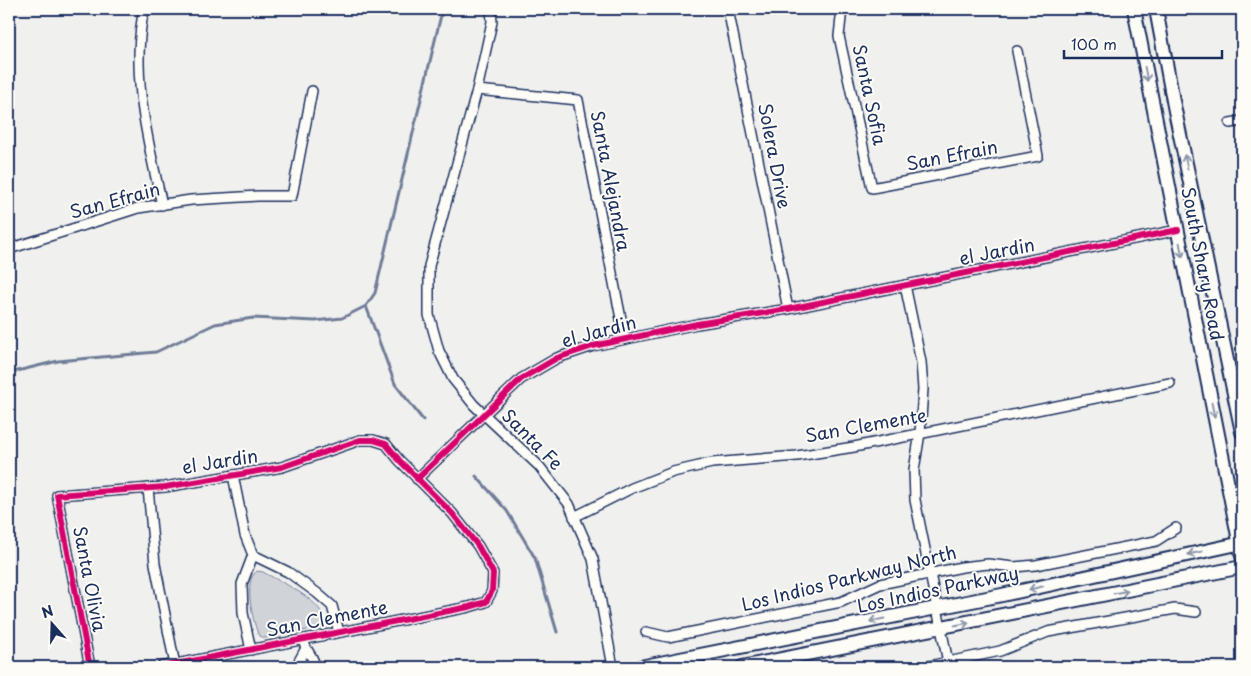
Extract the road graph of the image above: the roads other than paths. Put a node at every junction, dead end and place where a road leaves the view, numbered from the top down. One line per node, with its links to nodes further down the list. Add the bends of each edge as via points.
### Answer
1 (144, 9): 13 (street, via 140,31 139,84)
2 (491, 9): 8 (street, Santa Fe, via 492,22)
3 (728, 9): 17 (street, Solera Drive)
4 (842, 9): 12 (street, Santa Sofia, via 839,36)
5 (1134, 9): 14 (street, South Shary Road, one-way to 14)
6 (1156, 9): 21 (street, South Shary Road, one-way to 6)
7 (1017, 51): 12 (street, San Efrain, via 1038,156)
8 (476, 90): 18 (street, Santa Alejandra, via 578,100); 20 (street, Santa Fe, via 429,266 429,315 439,351 453,379)
9 (312, 91): 13 (street, San Efrain, via 292,196 191,200)
10 (1242, 121): 11 (street)
11 (1230, 124)
12 (872, 188)
13 (162, 205): 15 (street, San Efrain, via 138,208)
14 (1178, 230): 16 (street, el Jardin); 29 (street, South Shary Road, one-way to 29)
15 (9, 247)
16 (905, 285): 17 (street, el Jardin); 22 (street, via 924,389)
17 (788, 309): 18 (street, el Jardin)
18 (625, 339): 20 (street, el Jardin, via 557,358 521,379)
19 (1170, 383): 22 (street, San Clemente)
20 (483, 414): 24 (street, el Jardin); 27 (street, Santa Fe, via 539,466)
21 (1242, 432)
22 (920, 433): 27 (street, San Clemente, via 835,450 712,463 673,472); 33 (street, via 914,470 915,500)
23 (233, 475): 24 (street, el Jardin, via 282,467 366,440 386,444); 25 (street, el Jardin); 30 (street, via 245,535)
24 (417, 479): 37 (street, San Clemente, via 452,513 478,546 493,573 492,591 486,602 469,607)
25 (148, 488): 26 (street, el Jardin); 42 (street, via 155,564)
26 (57, 496): 44 (street, Santa Olivia)
27 (574, 517): 48 (street, Santa Fe, via 592,559)
28 (1176, 528): 33 (street, Los Indios Parkway North, via 1156,541 1036,565 988,564)
29 (1241, 543): 31 (street, South Shary Road); 34 (street, Los Indios Parkway, one-way to 34)
30 (253, 555): 37 (street, via 288,572 332,606); 40 (street, via 242,584 243,613)
31 (1242, 556)
32 (1242, 568): 36 (street, Los Indios Parkway, one-way to 32)
33 (930, 574): 34 (street); 38 (street, Los Indios Parkway North, via 880,584 841,602 668,637)
34 (937, 609): 36 (street); 49 (street, Los Indios Parkway, one-way to 49)
35 (1196, 612): 43 (street, via 1175,609 1048,632)
36 (942, 628): 43 (street); 50 (street, Los Indios Parkway)
37 (339, 632): 39 (street, San Clemente)
38 (646, 632)
39 (303, 639): 40 (street, San Clemente); 41 (street)
40 (251, 650): 42 (street, San Clemente)
41 (305, 650): 46 (street, via 299,661); 47 (street, via 314,658)
42 (175, 664): 45 (street, San Clemente)
43 (949, 665): 51 (street)
44 (90, 667)
45 (161, 667)
46 (300, 667)
47 (315, 667)
48 (613, 667)
49 (640, 667)
50 (742, 667)
51 (924, 667)

